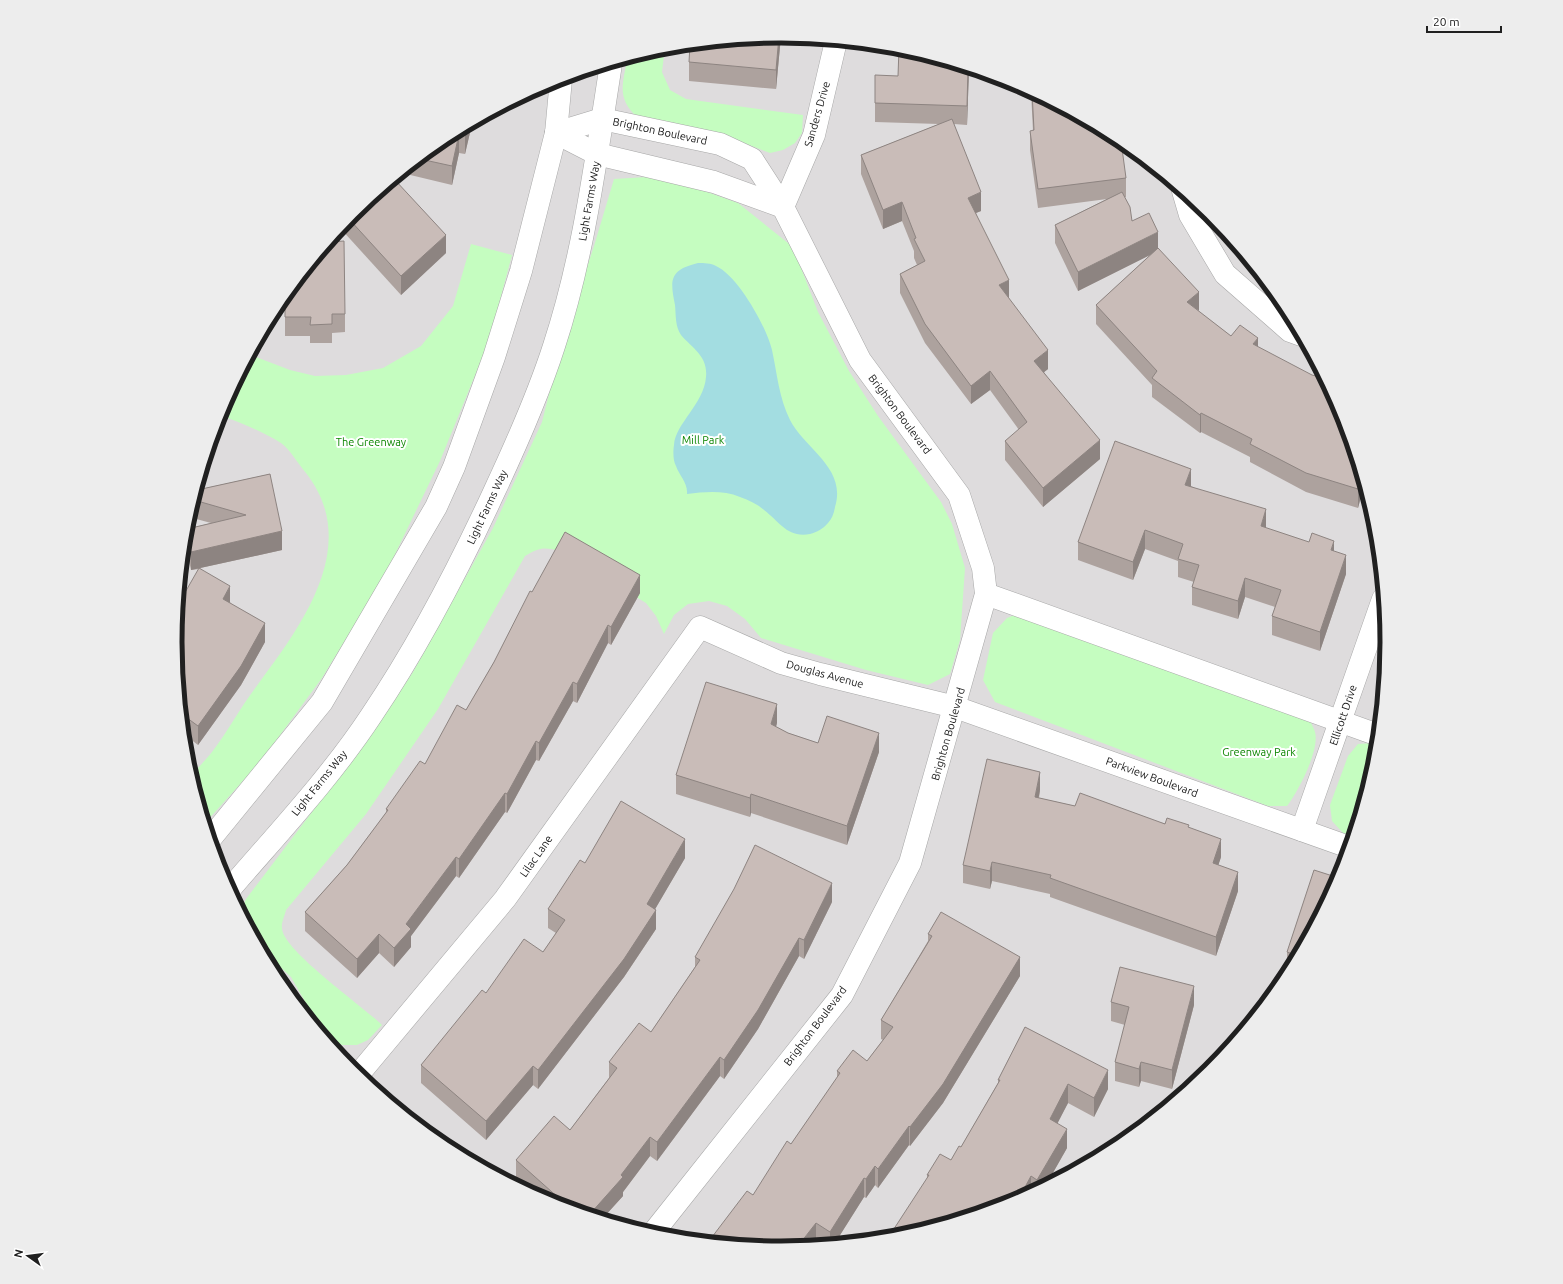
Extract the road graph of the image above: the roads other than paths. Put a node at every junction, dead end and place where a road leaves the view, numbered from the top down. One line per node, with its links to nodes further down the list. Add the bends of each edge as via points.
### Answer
1 (835, 45): 8 (street, Sanders Drive, via 814,135)
2 (610, 68): 4 (street, Light Farms Way)
3 (560, 86): 5 (street)
4 (602, 118): 5 (street, Brighton Boulevard); 6 (street, Light Farms Way); 8 (street, Brighton Boulevard, via 720,144 752,159)
5 (556, 133): 6 (street); 17 (street, via 521,271 494,357 454,467 436,507 322,702)
6 (597, 154): 8 (street, via 714,182); 19 (street, Light Farms Way, via 584,233 554,346 515,446 468,548 421,637 370,718 321,784)
7 (1186, 201): 9 (street, via 1190,215 1225,274)
8 (783, 207): 10 (street, Brighton Boulevard, via 860,360 959,494 984,568)
9 (1294, 332)
10 (986, 594): 13 (street, Brighton Boulevard); 14 (street)
11 (1379, 610): 14 (street, Ellicott Drive)
12 (700, 627): 13 (street, Douglas Avenue, via 781,663); 20 (street, Lilac Lane, via 505,899)
13 (955, 707): 16 (street, Parkview Boulevard); 21 (street, Brighton Boulevard, via 910,863 842,995)
14 (1340, 721): 15 (street); 16 (street, Ellicott Drive)
15 (1373, 733)
16 (1302, 830): 18 (street, Parkview Boulevard)
17 (214, 835)
18 (1345, 846)
19 (234, 884)
20 (362, 1070)
21 (657, 1227)

